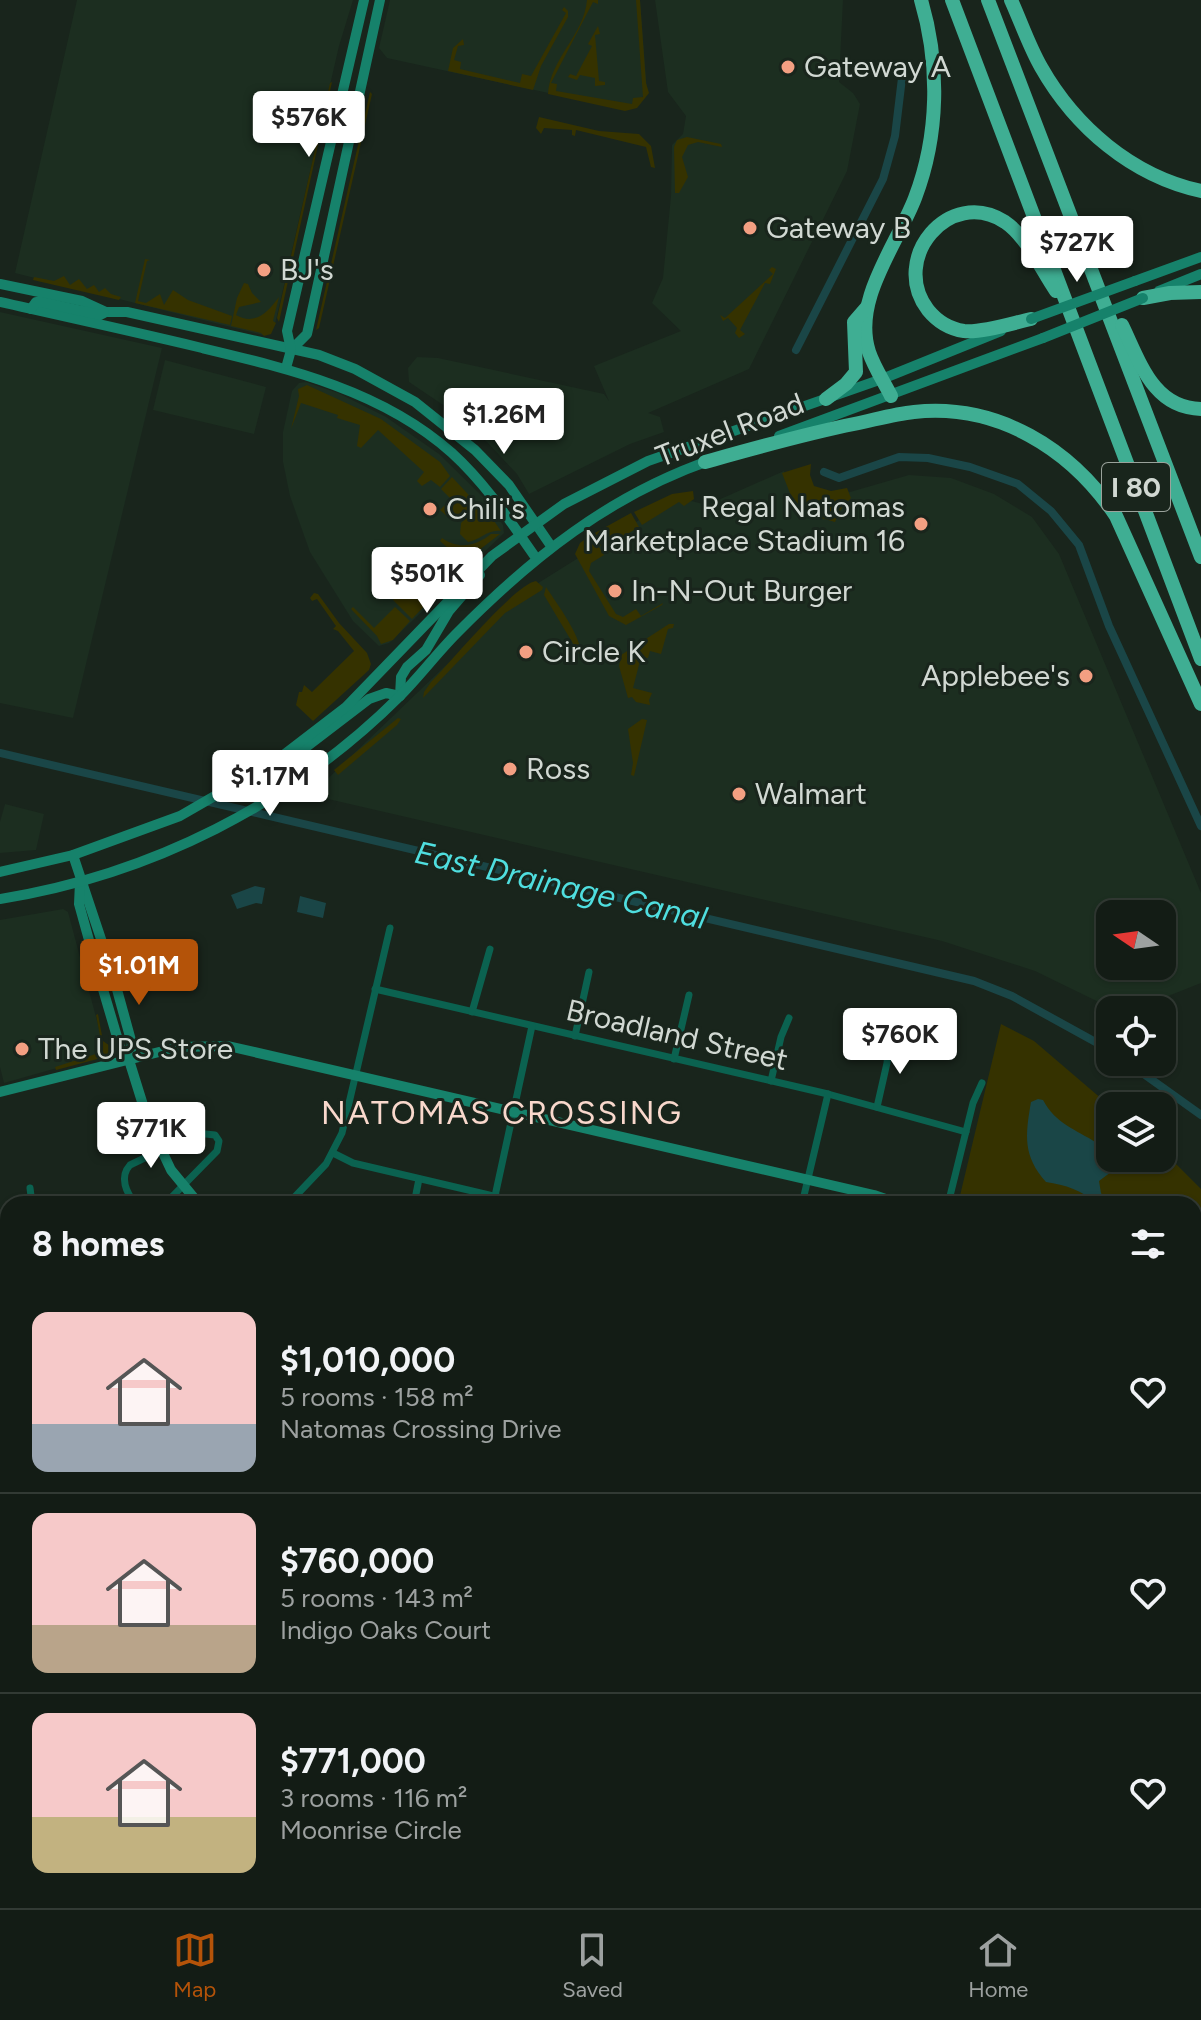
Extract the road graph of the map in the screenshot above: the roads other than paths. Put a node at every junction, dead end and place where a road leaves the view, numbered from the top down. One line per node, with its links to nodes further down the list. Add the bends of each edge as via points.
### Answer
1 (364, 0): 20 (street, via 287,331)
2 (380, 0): 20 (street, via 307,334)
3 (921, 0): 15 (highway, via 935,84 927,161)
4 (952, 0): 18 (highway, I 80)
5 (988, 0): 9 (highway, I 80)
6 (1011, 0): 7 (highway, via 1040,65 1087,128 1152,174)
7 (1201, 191)
8 (1201, 257): 19 (street, Truxel Road, bridge)
9 (1089, 262): 25 (highway, via 1152,385 1169,401); 31 (highway, I 80)
10 (1201, 274): 13 (street, Truxel Road)
11 (0, 284): 17 (street, via 82,301)
12 (1201, 292): 13 (highway)
13 (1143, 298): 23 (street, Truxel Road, bridge)
14 (0, 302): 16 (street)
15 (867, 307): 22 (highway, via 869,352); 24 (highway, via 854,322 856,372)
16 (31, 309): 17 (street, via 41,302); 21 (street)
17 (106, 312): 20 (street, via 127,312)
18 (1071, 315): 19 (highway, via 1020,237 1002,220 964,213 945,220 927,236 916,258 915,282 935,317 968,332); 33 (highway, I 80)
19 (1031, 319): 22 (street, Truxel Road)
20 (291, 350): 21 (street); 27 (street, via 355,369 415,402 475,450)
21 (286, 368): 28 (street, via 345,389 422,431 486,488)
22 (882, 379): 23 (highway); 24 (street, Truxel Road)
23 (891, 396): 26 (street, Truxel Road)
24 (826, 399): 27 (street, Truxel Road, via 648,461)
25 (1201, 409)
26 (705, 462): 29 (street, Truxel Road, via 623,500); 35 (highway, via 813,432 915,412 950,411 1018,428 1049,445 1099,490 1116,516)
27 (536, 522): 28 (street, Truxel Road); 29 (street)
28 (519, 534): 30 (street, Truxel Road); 32 (street)
29 (551, 546): 32 (street, Truxel Road)
30 (502, 549): 34 (street, via 449,611 426,650 407,667); 36 (street, Truxel Road, via 346,707)
31 (1201, 557)
32 (536, 558): 34 (street, Truxel Road)
33 (1201, 659)
34 (400, 696): 36 (street, via 386,693 369,699 314,743 291,758); 39 (street, Truxel Road, via 351,741 221,827 138,864)
35 (1201, 704)
36 (277, 760): 37 (street, Truxel Road, via 180,816)
37 (73, 855): 38 (street, Truxel Road); 39 (street)
38 (0, 872)
39 (80, 882): 40 (street, Truxel Road); 52 (street, via 86,930 120,1047)
40 (0, 899)
41 (390, 928): 44 (street)
42 (490, 949): 46 (street)
43 (589, 972): 49 (street)
44 (375, 989): 46 (street, Broadland Street); 53 (street)
45 (689, 995): 51 (street)
46 (472, 1012): 48 (street, Broadland Street)
47 (789, 1018): 54 (street)
48 (532, 1026): 49 (street, Broadland Street); 59 (street)
49 (575, 1036): 51 (street, Broadland Street)
50 (889, 1041): 58 (street)
51 (674, 1059): 54 (street, Broadland Street)
52 (129, 1060): 53 (street, via 218,1044); 56 (street); 61 (street)
53 (355, 1075): 59 (street); 62 (street)
54 (771, 1081): 57 (street, Broadland Street)
55 (982, 1083): 60 (street)
56 (0, 1092)
57 (828, 1094): 58 (street, Broadland Street); 64 (street)
58 (877, 1107): 60 (street, Broadland Street)
59 (514, 1111): 64 (street); 73 (street)
60 (966, 1132): 76 (street)
61 (160, 1150): 65 (street); 65 (street, via 196,1133 218,1138 217,1151); 68 (street, via 126,1169)
62 (333, 1153): 63 (street); 71 (street)
63 (419, 1179): 72 (street); 73 (street)
64 (808, 1180): 74 (street); 75 (street)
65 (183, 1185): 69 (street); 70 (street)
66 (30, 1188): 67 (street)
67 (31, 1196)
68 (130, 1196)
69 (173, 1196)
70 (192, 1196)
71 (296, 1196)
72 (416, 1196)
73 (495, 1196)
74 (804, 1196)
75 (869, 1196)
76 (950, 1196)

